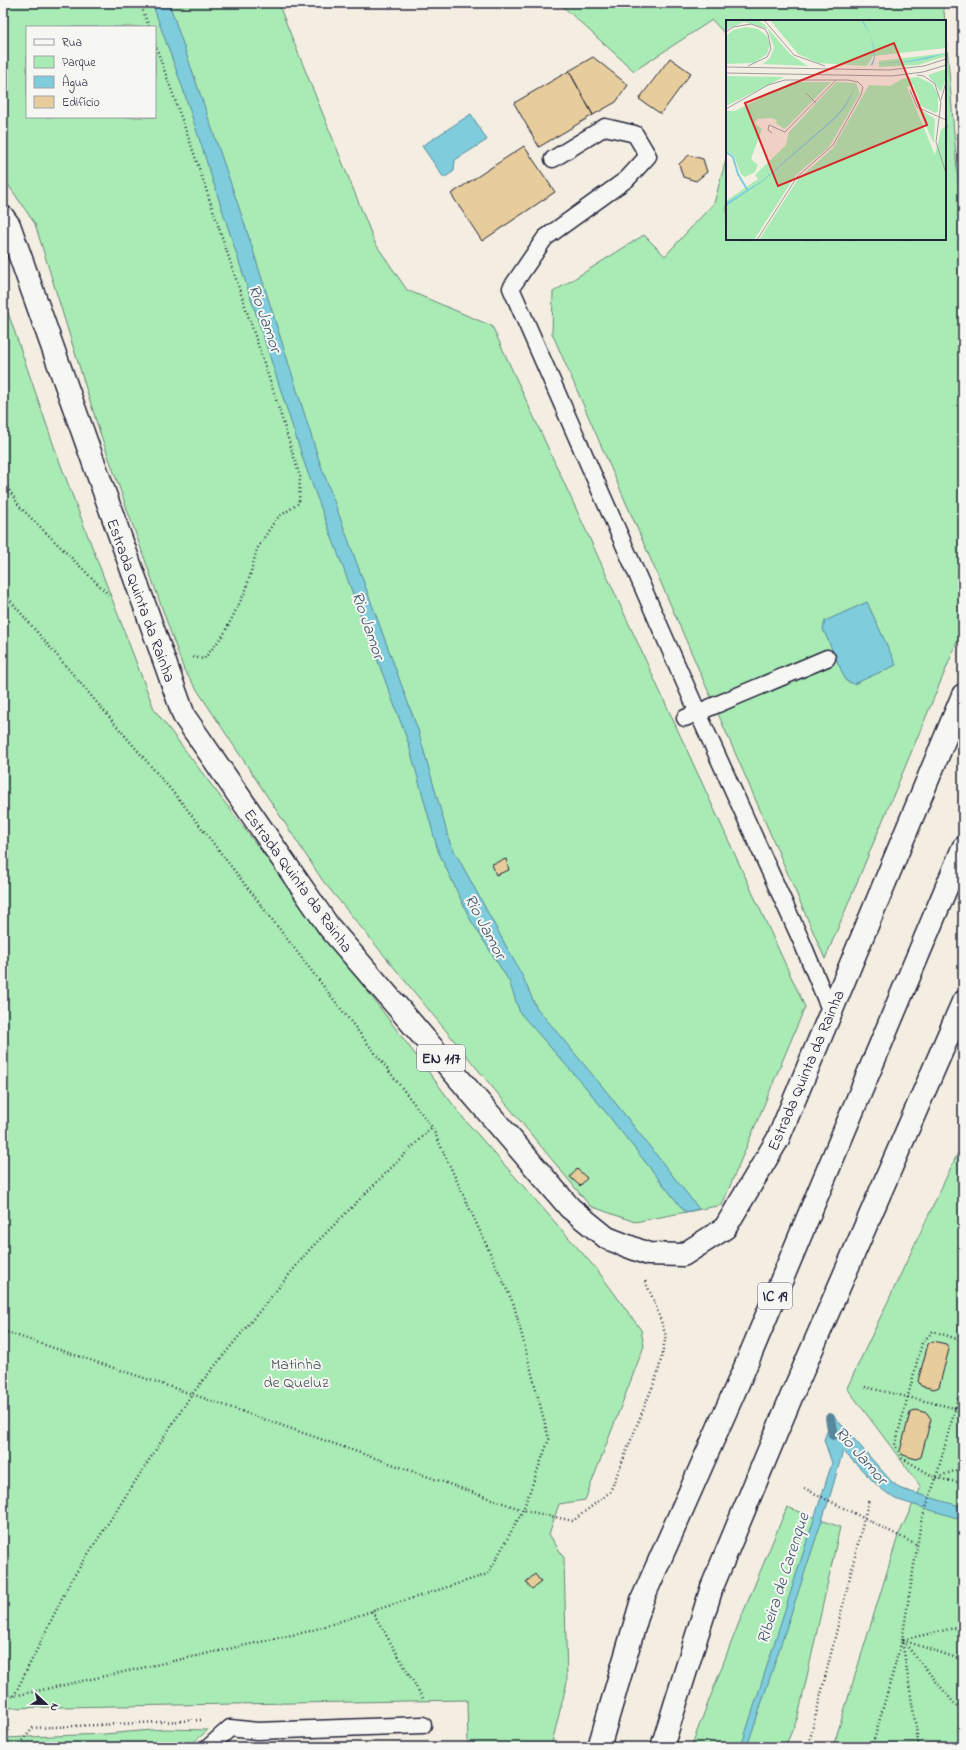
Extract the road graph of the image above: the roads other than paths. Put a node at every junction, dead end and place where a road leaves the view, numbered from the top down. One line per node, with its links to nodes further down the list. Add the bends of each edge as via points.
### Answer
1 (553, 159): 5 (lane, via 604,127 635,134 648,156 627,179 545,238 511,288)
2 (3, 217): 8 (main road, Estrada Quinta da Rainha / EN 117, via 184,716 329,927 570,1208 607,1238 648,1254 683,1255 725,1228 778,1139)
3 (827, 658): 5 (lane)
4 (963, 695): 8 (main road, Estrada Quinta da Rainha / EN 117)
5 (692, 716): 8 (lane, via 801,940)
6 (963, 848): 13 (main road, IC 19, via 742,1372 642,1600)
7 (963, 1002): 10 (main road)
8 (831, 1012)
9 (963, 1032): 10 (main road)
10 (928, 1085): 14 (main road, via 792,1395 712,1587)
11 (424, 1725): 12 (lane, via 257,1731 230,1728)
12 (209, 1747)
13 (599, 1747)
14 (662, 1747)

